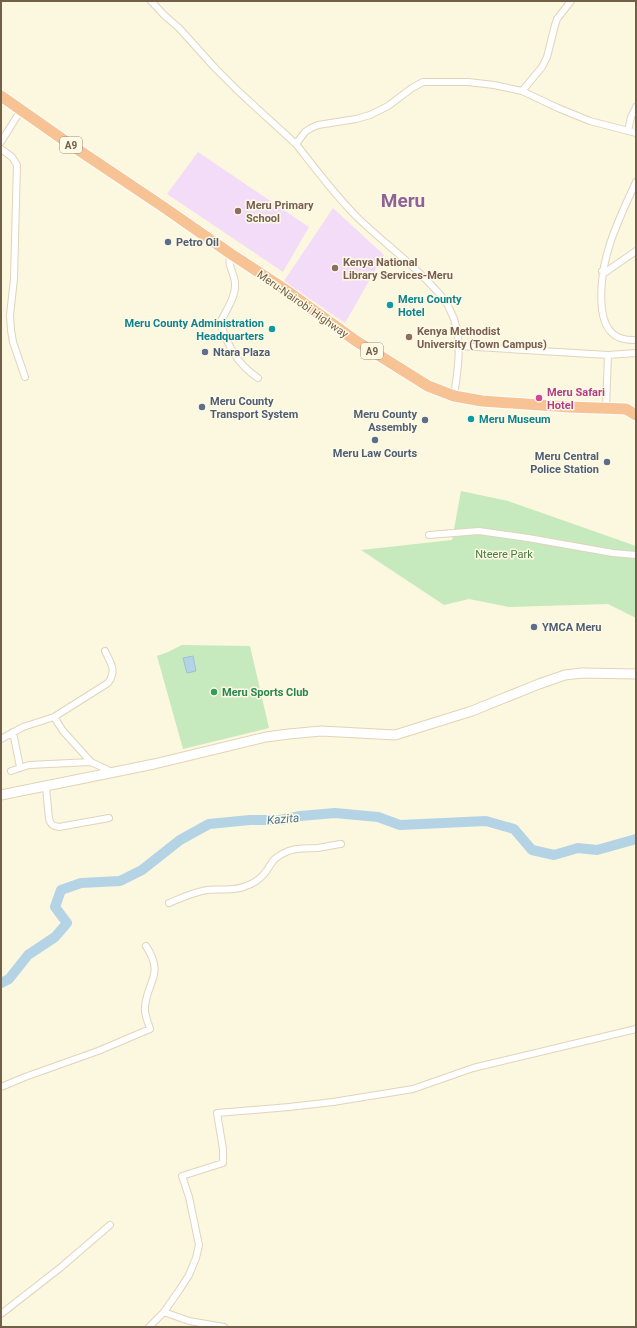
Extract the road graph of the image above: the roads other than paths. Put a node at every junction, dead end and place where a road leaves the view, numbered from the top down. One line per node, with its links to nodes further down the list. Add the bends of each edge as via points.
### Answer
1 (151, 1): 10 (street, via 232,85)
2 (571, 1): 3 (street, via 557,19 548,56 542,68)
3 (522, 90): 7 (street, via 590,121); 10 (street, via 468,82 424,82 370,115 311,128)
4 (1, 96): 6 (highway, A9)
5 (636, 107): 7 (street)
6 (21, 110): 9 (street); 14 (highway, Meru-Nairobi Highway / A9)
7 (628, 130): 8 (street)
8 (636, 133)
9 (1, 142)
10 (296, 144): 17 (street, via 355,215 422,274 440,295 451,310)
11 (1, 149): 20 (street, via 12,157 17,165 14,279 10,315 13,342)
12 (636, 182): 15 (street, via 612,238)
13 (636, 251): 15 (street, via 606,272)
14 (231, 254): 21 (street, via 229,264 235,292 220,323 237,360); 22 (highway, Meru-Nairobi Highway / A9, via 406,373 428,386)
15 (602, 271): 16 (street, via 600,293 603,318 607,327 617,337)
16 (636, 340)
17 (459, 346): 19 (street); 22 (street)
18 (636, 353): 19 (street)
19 (608, 355): 23 (street)
20 (25, 377)
21 (258, 378)
22 (454, 396): 23 (highway, Meru-Nairobi Highway / A9, via 482,401)
23 (606, 408): 24 (highway, Meru-Nairobi Highway / A9)
24 (631, 409): 25 (highway, Meru-Nairobi Highway / A9)
25 (636, 415)
26 (429, 535): 27 (street, via 478,531)
27 (636, 555)
28 (105, 652): 30 (street, via 113,673 108,683)
29 (636, 674): 36 (street, via 565,675 472,711 395,735 322,731 266,737)
30 (54, 717): 31 (street); 33 (street, via 63,731)
31 (13, 732): 32 (street); 34 (street)
32 (1, 738)
33 (92, 762): 34 (street); 36 (street)
34 (20, 767): 35 (street)
35 (11, 771)
36 (114, 773): 37 (street)
37 (46, 787): 38 (street); 39 (street, via 49,819 54,826)
38 (1, 795)
39 (109, 818)
40 (341, 844): 41 (street, via 292,849 276,858 259,880 244,887 199,891)
41 (169, 903)
42 (146, 946): 44 (street, via 155,968 145,1005 150,1029)
43 (636, 1029): 46 (street, via 473,1068 413,1089 333,1102 217,1113 223,1163 182,1176 199,1245 189,1275)
44 (1, 1087)
45 (110, 1225): 47 (street)
46 (164, 1312): 48 (street); 49 (street, via 189,1321)
47 (1, 1314)
48 (149, 1327)
49 (224, 1327)

